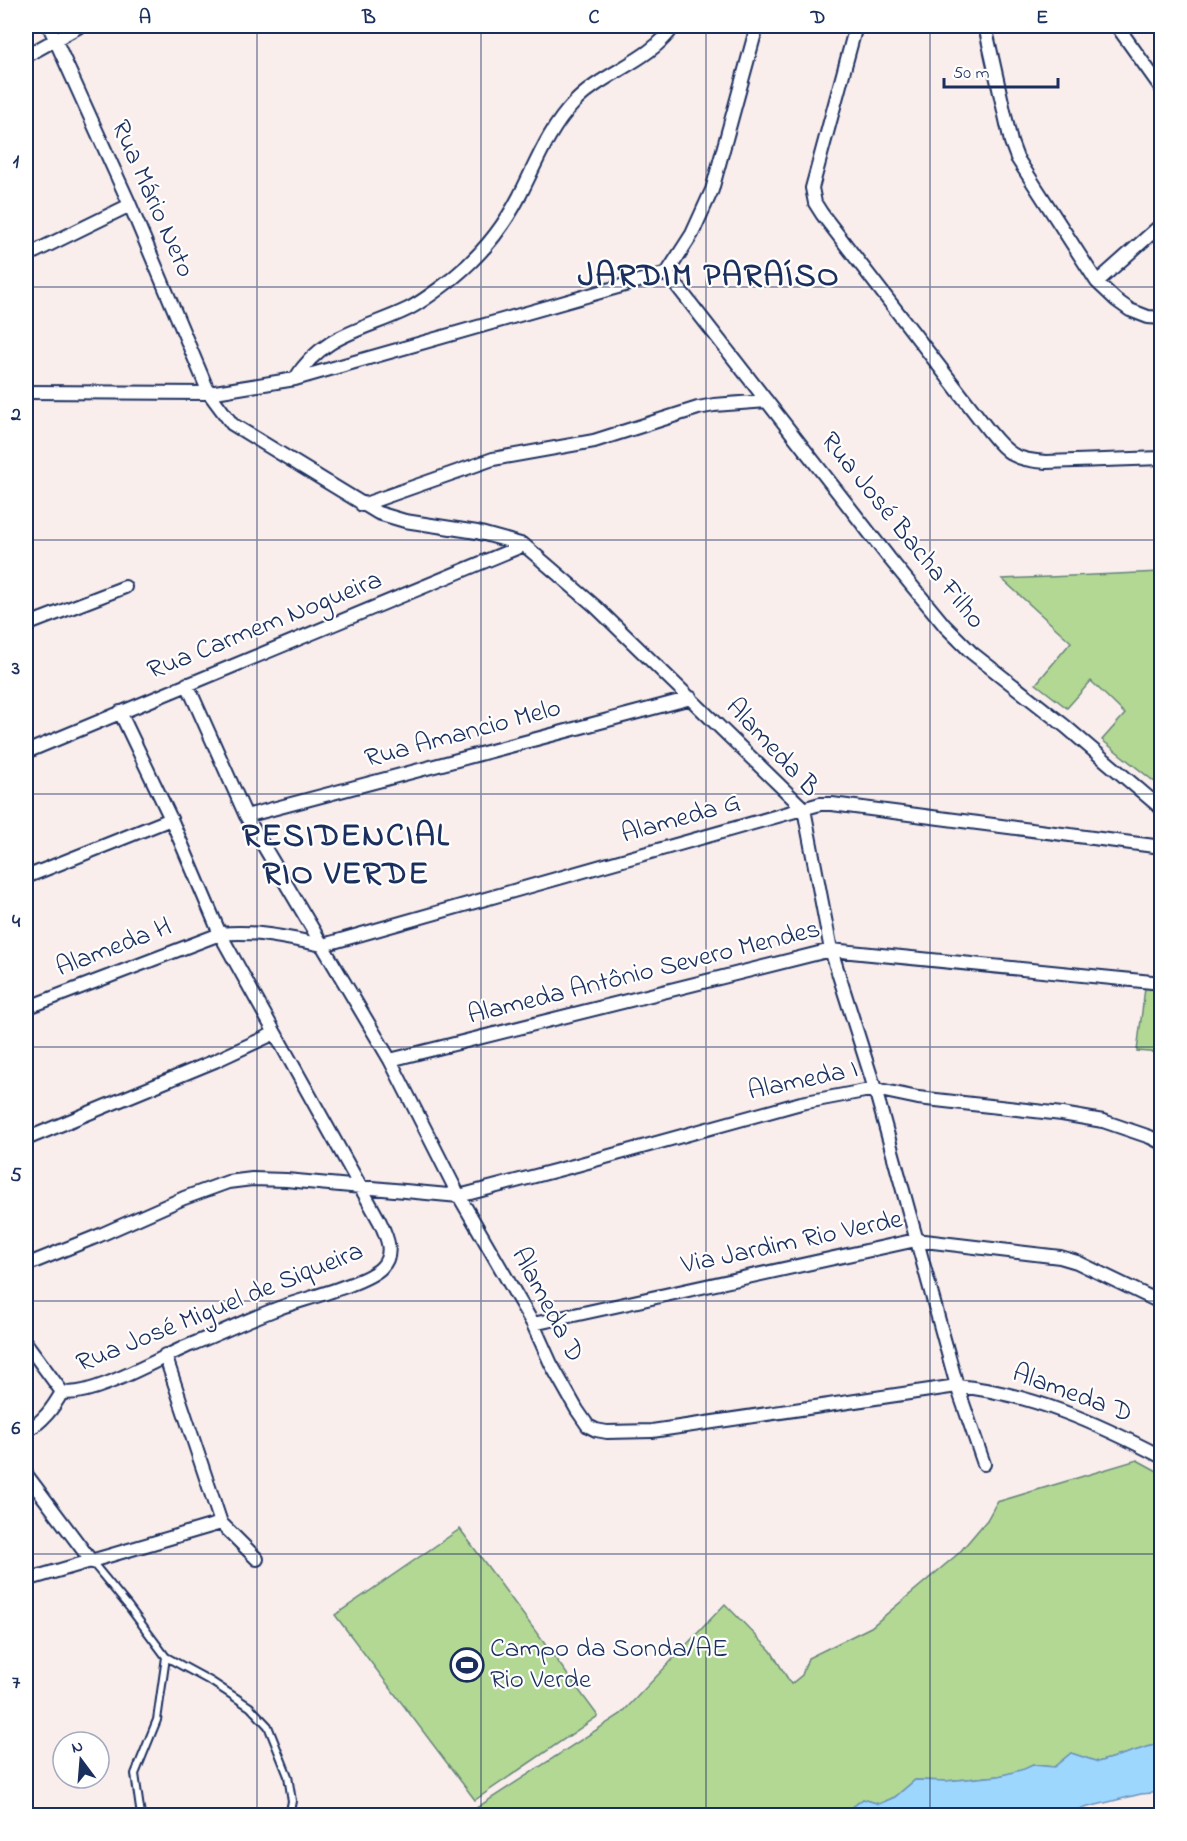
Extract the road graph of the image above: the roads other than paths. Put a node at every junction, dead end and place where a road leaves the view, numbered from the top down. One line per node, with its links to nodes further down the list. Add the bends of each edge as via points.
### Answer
1 (49, 26): 8 (street, Rua Mário Neto)
2 (80, 26): 8 (street)
3 (674, 26): 17 (street, via 647,52 585,93 562,115 505,222 453,278 409,308 344,334 307,361)
4 (757, 26): 14 (street, via 712,190 692,234)
5 (856, 26): 21 (street, via 812,188 818,208 1010,453 1021,459 1046,462)
6 (985, 26): 15 (street, via 1017,158)
7 (1117, 26): 10 (street)
8 (54, 40): 9 (street); 11 (street, Rua Mário Neto)
9 (26, 56)
10 (1161, 89)
11 (130, 205): 13 (street); 19 (street, Rua Mário Neto)
12 (1161, 224): 15 (street)
13 (26, 256)
14 (667, 273): 17 (street); 20 (street, Rua José Bacha Filho)
15 (1097, 282): 16 (street, via 1130,310)
16 (1161, 318)
17 (295, 379): 19 (street)
18 (26, 392): 19 (street)
19 (209, 393): 22 (street, Rua Mário Neto, via 232,424)
20 (767, 401): 22 (street, via 698,408 594,441 493,459); 30 (street, Rua José Bacha Filho, via 889,558 961,643)
21 (1161, 458)
22 (362, 505): 23 (street, Rua Mário Neto, via 385,516 477,532)
23 (524, 545): 26 (street, Rua Carmem Nogueira); 27 (street, Alameda B)
24 (125, 587): 25 (street)
25 (26, 625)
26 (187, 684): 28 (street, Rua Carmem Nogueira); 32 (street, Alameda D)
27 (691, 698): 31 (street, Alameda B); 32 (street, Rua Amancio Melo)
28 (120, 712): 29 (street, Rua Carmem Nogueira); 33 (street)
29 (26, 752)
30 (1161, 808)
31 (804, 809): 34 (street, Alameda G, via 832,804); 37 (street, Alameda G); 38 (street, Alameda B)
32 (246, 816): 37 (street, Alameda D)
33 (171, 819): 35 (street); 36 (street)
34 (1161, 847)
35 (26, 878)
36 (220, 934): 37 (street, Alameda G, via 255,933); 40 (street, Alameda H); 41 (street)
37 (323, 945): 42 (street, Alameda D)
38 (831, 950): 39 (street, Alameda Antônio Severo Mendes); 42 (street, Alameda Antônio Severo Mendes); 43 (street, Alameda B)
39 (1161, 983)
40 (26, 1008)
41 (275, 1033): 44 (street); 46 (street)
42 (390, 1060): 47 (street, Alameda D)
43 (875, 1089): 45 (street, Alameda I, via 1103,1121); 47 (street, Alameda I, via 801,1103); 48 (street, Alameda B)
44 (26, 1139)
45 (1161, 1143)
46 (360, 1188): 47 (street, Alameda I); 49 (street, Alameda I, via 286,1180 228,1182); 53 (street, Rua José Miguel de Siqueira, via 387,1237 389,1255 383,1266 372,1275)
47 (459, 1196): 51 (street, Alameda D)
48 (916, 1240): 50 (street, Via Jardim Rio Verde, via 1060,1257); 51 (street, Via Jardim Rio Verde); 54 (street, Alameda B)
49 (26, 1265)
50 (1161, 1303)
51 (533, 1324): 54 (street, Alameda D, via 585,1422 607,1432 652,1431)
52 (26, 1342): 55 (street)
53 (165, 1355): 55 (street, Rua José Miguel de Siqueira, via 113,1381 76,1393); 60 (street)
54 (957, 1386): 57 (street, Alameda D, via 1043,1403); 58 (street, Alameda B)
55 (63, 1392): 56 (street, via 42,1420)
56 (26, 1431)
57 (1161, 1456)
58 (984, 1464)
59 (26, 1474): 62 (street)
60 (221, 1523): 61 (street); 62 (street)
61 (257, 1559)
62 (92, 1562): 63 (street); 64 (lane)
63 (26, 1580)
64 (166, 1657): 65 (lane, via 157,1720 135,1774); 66 (lane, via 250,1707 268,1726 288,1776)
65 (141, 1815)
66 (290, 1815)

